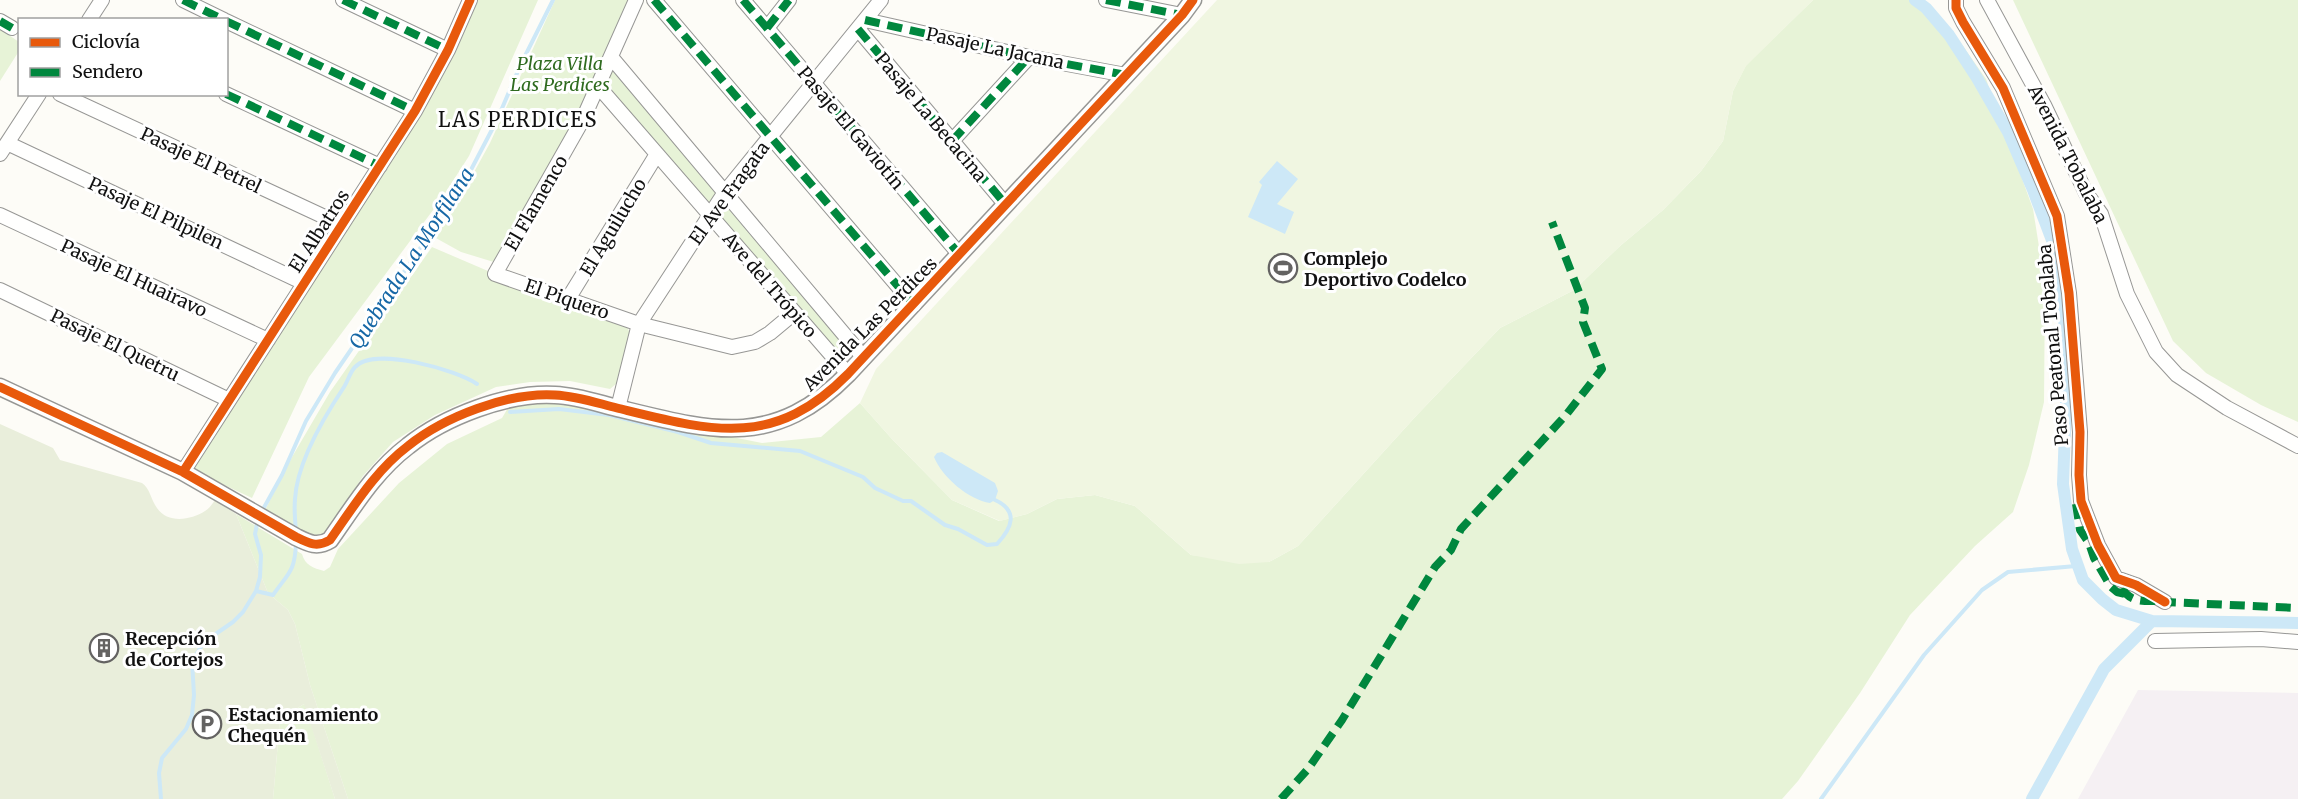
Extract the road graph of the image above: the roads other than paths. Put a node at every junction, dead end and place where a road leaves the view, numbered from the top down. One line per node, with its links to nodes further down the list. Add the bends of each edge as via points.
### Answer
1 (183, 0): 16 (street)
2 (344, 0): 20 (street)
3 (470, 0): 20 (street, El Albatros)
4 (636, 0): 21 (street, El Flamenco)
5 (654, 0): 30 (street)
6 (743, 0): 19 (street, Pasaje El Gaviotín)
7 (789, 0): 19 (street)
8 (881, 0): 18 (street, El Ave Fragata)
9 (1106, 0): 14 (street)
10 (1193, 0): 14 (street, Avenida Las Perdices)
11 (1956, 0): 56 (street, Paso Peatonal Tobalaba, via 1963,22 2003,88 2057,216 2069,293 2081,501 2116,578)
12 (1987, 0): 54 (street, Avenida Tobalaba, via 2086,193 2101,214 2127,294 2156,352 2177,375)
13 (100, 1): 15 (street)
14 (1182, 15): 23 (street, Avenida Las Perdices)
15 (90, 18)
16 (221, 18)
17 (228, 21): 29 (street)
18 (861, 24): 22 (street, Pasaje La Jacana); 24 (street, El Ave Fragata); 31 (street, Pasaje La Becacina)
19 (767, 28): 24 (street, Pasaje El Gaviotín)
20 (448, 50): 29 (street, El Albatros)
21 (611, 57): 25 (street, El Flamenco); 35 (street, Ave del Trópico)
22 (1029, 57): 23 (street, Pasaje La Jacana); 31 (street)
23 (1126, 75): 36 (street, Avenida Las Perdices)
24 (814, 83): 30 (street, El Ave Fragata); 40 (street, Pasaje El Gaviotín)
25 (598, 86): 33 (street, Ave del Trópico); 41 (street, El Flamenco, via 573,138)
26 (228, 95): 34 (street)
27 (38, 96): 32 (street)
28 (64, 96): 39 (street, Pasaje El Petrel)
29 (416, 111): 34 (street, El Albatros)
30 (770, 136): 35 (street, El Ave Fragata); 45 (street)
31 (952, 141): 36 (street, Pasaje La Becacina)
32 (4, 148): 42 (street, Pasaje El Pilpilen)
33 (657, 154): 37 (street, Ave del Trópico); 44 (street, El Aguilucho)
34 (380, 166): 39 (street, El Albatros)
35 (725, 192): 37 (street, El Ave Fragata); 49 (street, Ave del Trópico)
36 (1006, 205): 40 (street, Avenida Las Perdices)
37 (709, 214): 46 (street, Ave del Trópico); 47 (street, El Ave Fragata)
38 (0, 215): 48 (street, Pasaje El Huairavo)
39 (342, 225): 42 (street, El Albatros)
40 (960, 255): 45 (street, Avenida Las Perdices)
41 (495, 274): 44 (street, El Piquero)
42 (304, 283): 48 (street, El Albatros)
43 (0, 290): 52 (street, Pasaje El Quetru)
44 (568, 299): 47 (street, El Piquero)
45 (914, 305): 49 (street, Avenida Las Perdices)
46 (794, 313): 47 (street, El Piquero, via 755,342 732,347); 50 (street, Ave del Trópico)
47 (639, 324): 53 (street, El Ave Fragata)
48 (268, 340): 52 (street, El Albatros)
49 (864, 358): 50 (street, Avenida Las Perdices)
50 (848, 374): 53 (street, Avenida Las Perdices, via 803,411 776,423 747,429 702,427)
51 (0, 387): 55 (street, Avenida Las Perdices)
52 (230, 400): 55 (street, El Albatros)
53 (618, 408): 55 (street, Avenida Las Perdices, via 554,394 496,403 464,414 407,446 368,485 326,542 309,544)
54 (2298, 446)
55 (183, 472)
56 (2165, 602)
57 (2155, 641): 58 (street)
58 (2298, 642)

